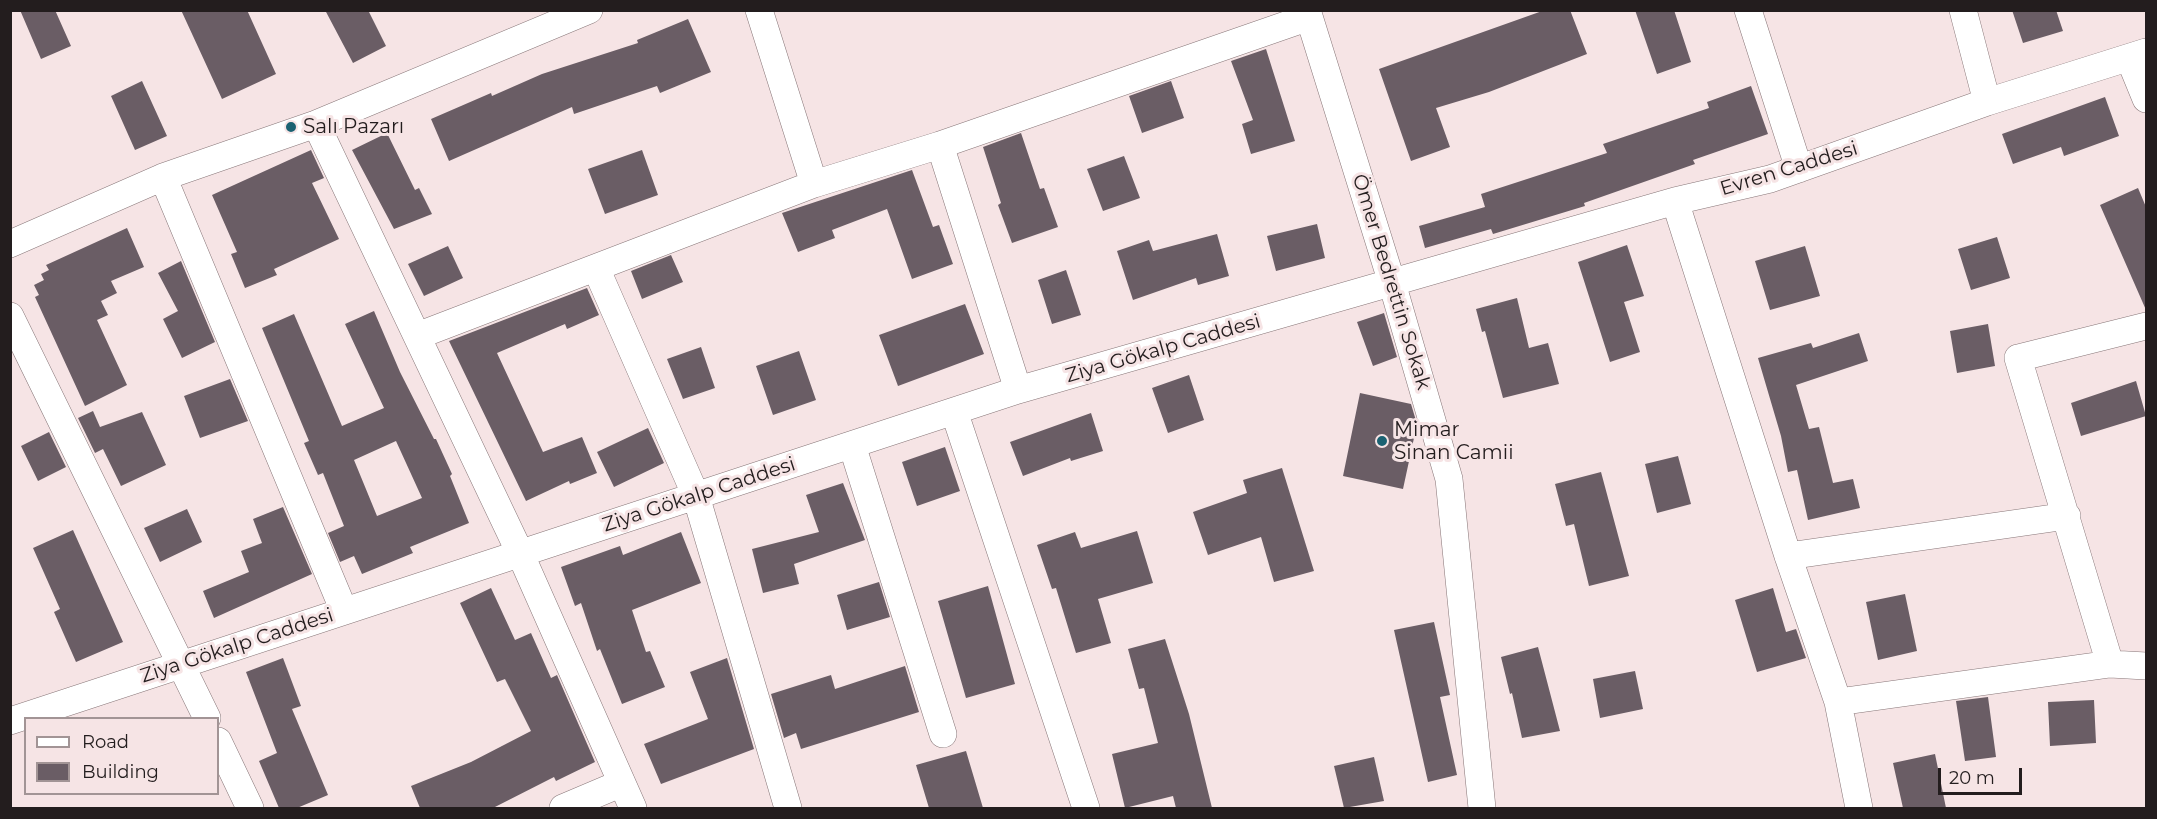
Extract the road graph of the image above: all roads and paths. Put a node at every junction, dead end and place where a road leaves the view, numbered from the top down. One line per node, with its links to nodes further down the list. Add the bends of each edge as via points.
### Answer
1 (589, 10): 9 (street)
2 (759, 10): 13 (street)
3 (1748, 10): 11 (street)
4 (1963, 10): 8 (street)
5 (1308, 14): 10 (street); 17 (street, Ömer Bedrettin Sokak)
6 (2138, 56): 7 (street); 8 (street, Evren Caddesi)
7 (2146, 99)
8 (1987, 102): 11 (street, Evren Caddesi)
9 (316, 124): 12 (street); 20 (street)
10 (940, 145): 13 (street); 21 (street)
11 (1799, 169): 14 (street, Evren Caddesi)
12 (164, 177): 15 (street); 28 (street)
13 (814, 184): 16 (street)
14 (1675, 201): 17 (street, Evren Caddesi); 27 (street)
15 (10, 244)
16 (596, 268): 20 (street); 24 (street)
17 (1392, 283): 21 (street, Ziya Gökalp Caddesi); 43 (street, Ömer Bedrettin Sokak, via 1449,479)
18 (10, 316): 29 (street)
19 (2146, 327): 25 (street, via 2018,358)
20 (417, 336): 26 (street)
21 (1018, 390): 22 (street, Ziya Gökalp Caddesi)
22 (954, 411): 23 (street, Ziya Gökalp Caddesi); 42 (street)
23 (852, 445): 24 (street, Ziya Gökalp Caddesi); 35 (street)
24 (696, 495): 26 (street, Ziya Gökalp Caddesi); 41 (street)
25 (2067, 516): 27 (street); 30 (street)
26 (520, 553): 28 (street, Ziya Gökalp Caddesi); 37 (street)
27 (1788, 556): 32 (street)
28 (344, 611): 29 (street, Ziya Gökalp Caddesi)
29 (181, 664): 33 (street); 34 (street, Ziya Gökalp Caddesi)
30 (2110, 664): 31 (street); 32 (street)
31 (2146, 666)
32 (1838, 702): 44 (street)
33 (207, 717)
34 (10, 721)
35 (943, 734)
36 (219, 743): 38 (street)
37 (622, 783): 39 (street); 40 (street)
38 (250, 808)
39 (563, 808)
40 (633, 808)
41 (788, 808)
42 (1086, 808)
43 (1482, 808)
44 (1859, 808)

